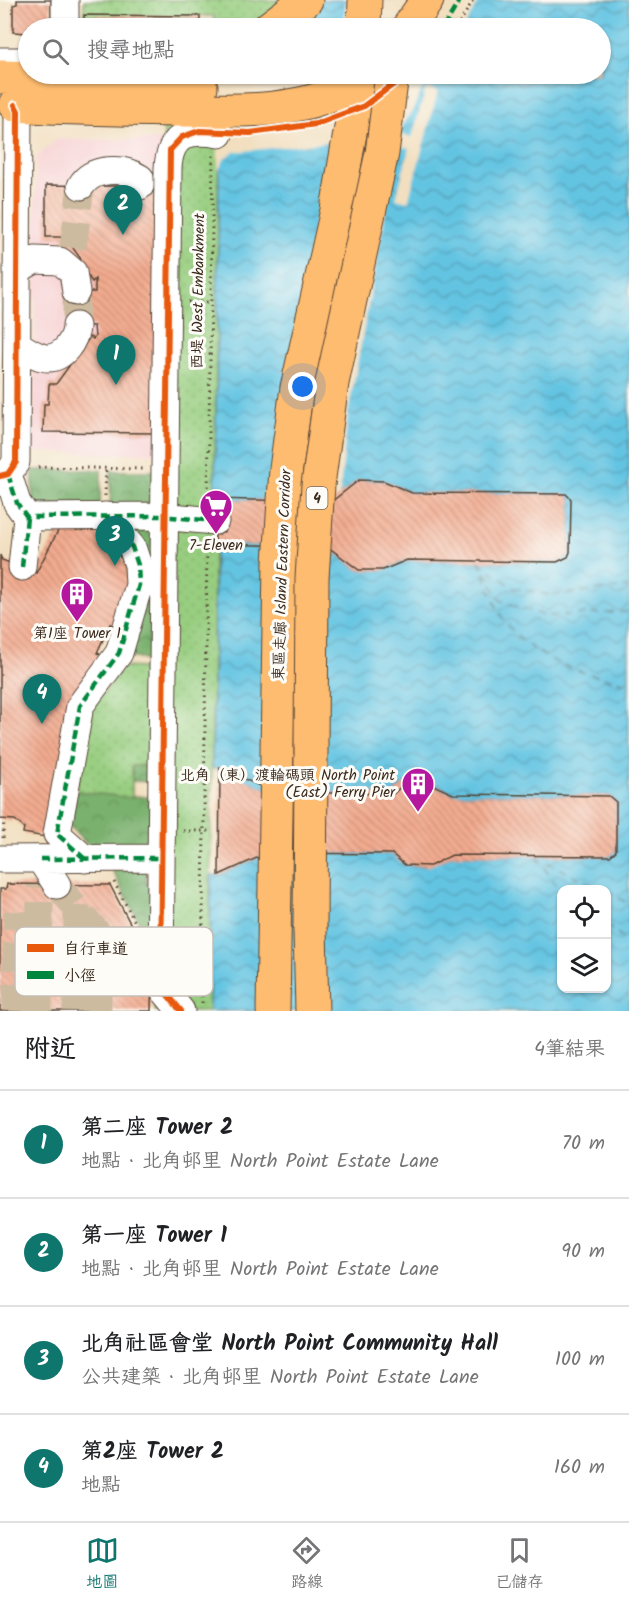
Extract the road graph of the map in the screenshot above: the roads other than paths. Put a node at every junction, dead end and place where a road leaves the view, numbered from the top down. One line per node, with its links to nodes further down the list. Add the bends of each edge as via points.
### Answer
1 (65, 0): 6 (street)
2 (306, 0): 7 (highway); 8 (highway)
3 (365, 0): 9 (highway)
4 (398, 0): 10 (highway)
5 (427, 0): 11 (highway)
6 (65, 18)
7 (282, 18)
8 (294, 18)
9 (364, 18)
10 (397, 18)
11 (415, 18)
12 (0, 61): 13 (street)
13 (18, 61)
14 (87, 84): 20 (highway)
15 (148, 84): 16 (highway, via 242,88)
16 (290, 84)
17 (350, 84): 21 (highway, via 328,96)
18 (360, 84): 40 (highway, 東區走廊 Island Eastern Corridor / 4, via 338,210 297,388 286,469 280,574)
19 (391, 84): 41 (highway, 東區走廊 Island Eastern Corridor / 4, bridge, via 376,185 333,383 317,495 312,578)
20 (7, 91): 21 (highway); 24 (street, via 18,111)
21 (208, 125): 31 (street, via 173,144 169,157)
22 (81, 186): 23 (street, via 96,173 123,170 140,178)
23 (140, 186)
24 (17, 270): 25 (street, via 35,260 60,261 69,256); 27 (street)
25 (76, 292)
26 (76, 326): 27 (street, via 70,344 61,355 51,359 34,355)
27 (17, 344): 28 (street, via 16,462)
28 (12, 472): 30 (street, via 12,494)
29 (105, 516): 30 (street); 31 (street); 36 (street, via 132,547 139,575 136,595 119,653 80,706 57,834)
30 (27, 517): 33 (street)
31 (164, 517): 32 (street); 35 (street)
32 (211, 521)
33 (22, 567)
34 (2, 850): 36 (street, via 45,876)
35 (161, 858): 36 (street); 37 (street)
36 (93, 859)
37 (160, 927)
38 (168, 996): 39 (street)
39 (181, 1011)
40 (273, 1011)
41 (312, 1011)

